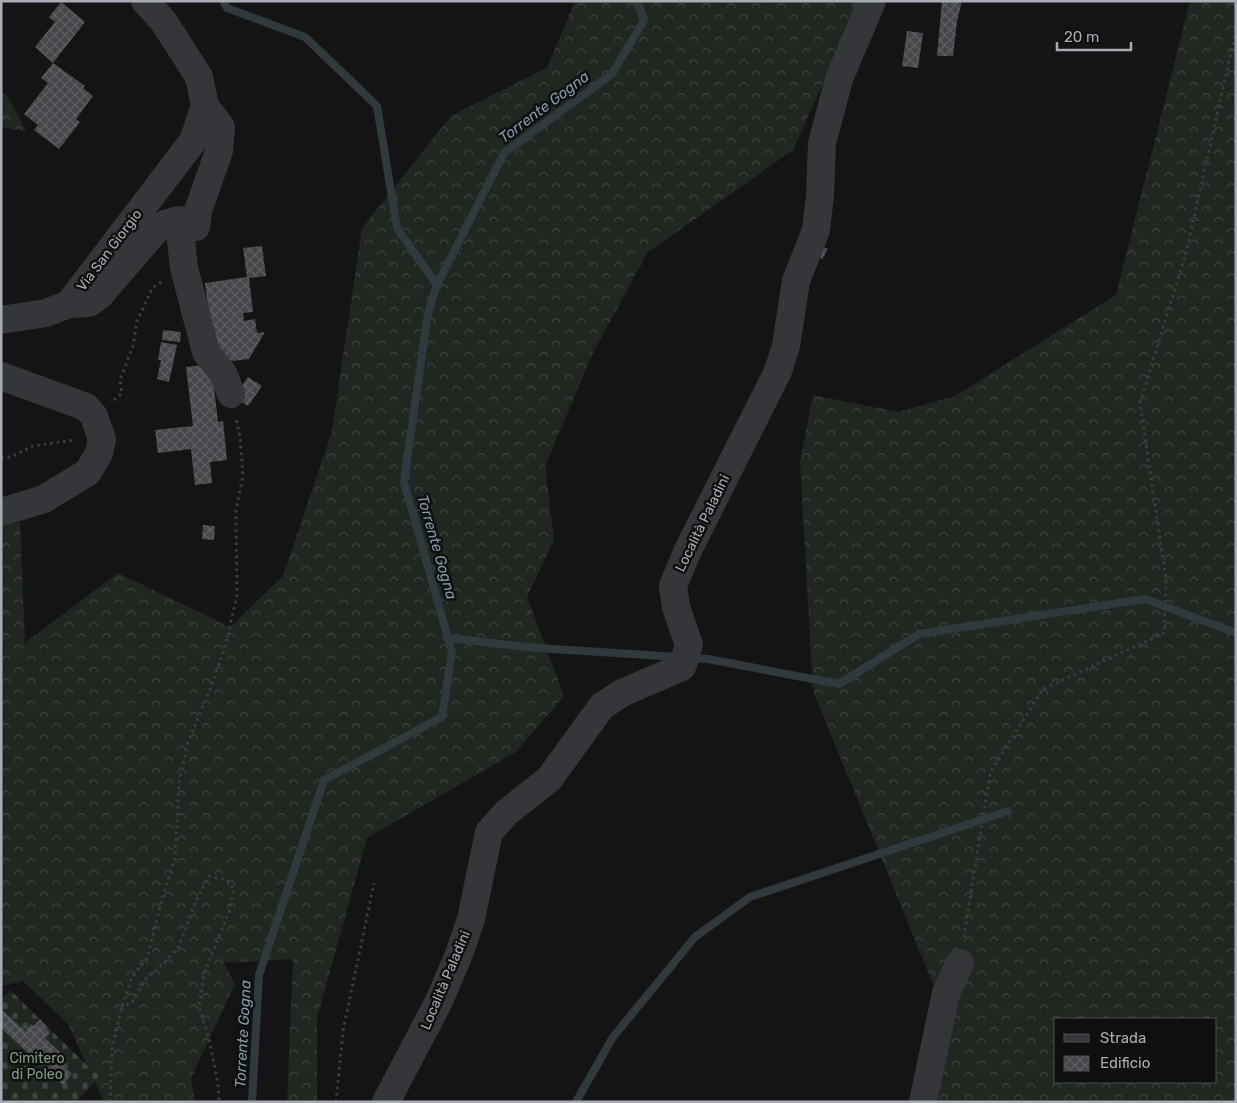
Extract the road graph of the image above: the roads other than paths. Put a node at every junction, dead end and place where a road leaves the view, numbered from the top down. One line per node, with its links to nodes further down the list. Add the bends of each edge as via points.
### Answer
1 (144, 1): 3 (street, via 164,22 199,77)
2 (872, 1): 11 (street, Località Paladini, via 839,78 822,143 816,230 796,281 786,346 778,371 673,586 676,608 689,645 685,659 602,706 549,779 506,813 489,832 471,918 458,957 438,1003)
3 (205, 106): 4 (street, via 221,127 218,151 198,210); 5 (street, Via San Giorgio, via 193,140)
4 (196, 227)
5 (69, 304): 6 (street, Via San Giorgio, via 46,313); 8 (street, via 90,303 100,296 155,231 179,220 184,268 206,352 224,375)
6 (1, 320)
7 (1, 376): 9 (street, via 86,407 94,416 102,438 99,453 88,472 44,500)
8 (230, 394)
9 (1, 512)
10 (960, 963): 12 (street, via 946,994)
11 (386, 1102)
12 (923, 1102)

